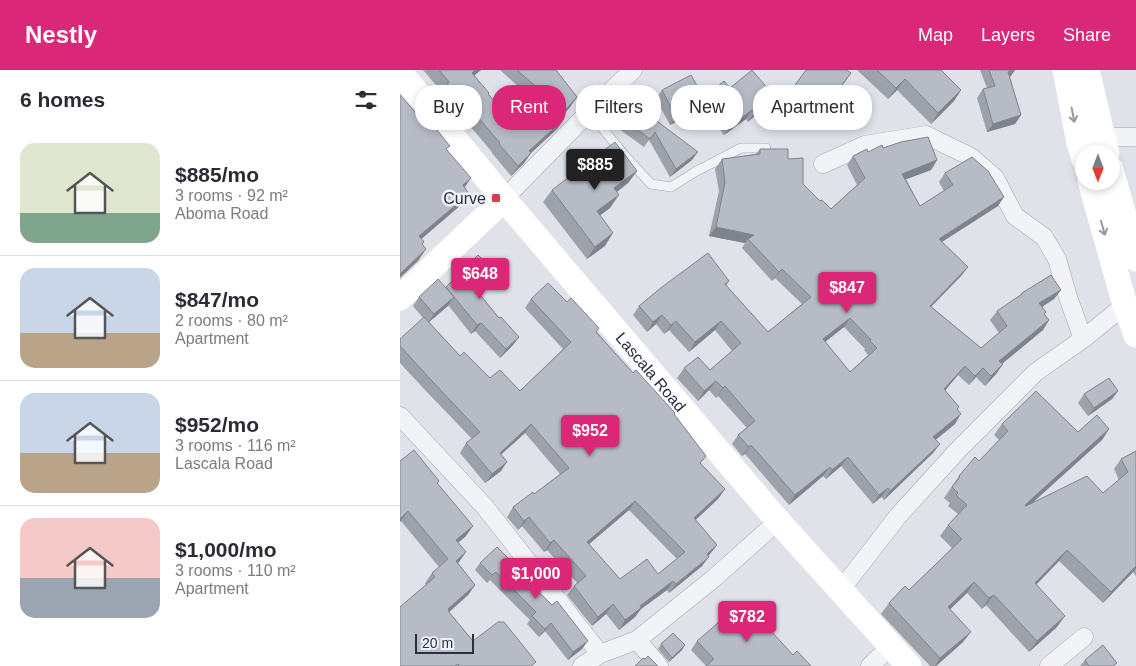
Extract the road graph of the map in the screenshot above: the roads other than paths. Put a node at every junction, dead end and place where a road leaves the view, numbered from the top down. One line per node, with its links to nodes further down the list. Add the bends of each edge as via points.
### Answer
1 (633, 70): 5 (street)
2 (1064, 70): 9 (street, one-way to 9)
3 (1087, 70): 10 (street)
4 (400, 72): 16 (street, Lascala Road)
5 (617, 85)
6 (576, 125): 16 (street)
7 (604, 130): 12 (lane, via 651,184 671,188 741,148)
8 (1136, 137): 11 (street)
9 (1080, 145)
10 (1105, 145)
11 (1108, 145)
12 (766, 148)
13 (823, 164): 21 (street, via 865,145 926,135 971,157 995,178 1015,216 1044,237 1057,259)
14 (1093, 190): 19 (street, one-way to 19)
15 (1117, 190): 17 (street)
16 (504, 199): 18 (street); 23 (street, Lascala Road)
17 (1136, 259)
18 (400, 298)
19 (1125, 304): 20 (street); 21 (street)
20 (1136, 335)
21 (1083, 339): 24 (street, via 1036,372 958,450 898,516)
22 (400, 416): 28 (street, via 485,507)
23 (778, 521): 24 (street, Lascala Road); 26 (street, via 714,579)
24 (840, 591): 27 (street, Lascala Road)
25 (1084, 637): 33 (street)
26 (637, 640): 28 (street); 30 (street)
27 (890, 646): 31 (street); 32 (street, Lascala Road)
28 (600, 654): 29 (street)
29 (582, 666)
30 (659, 666)
31 (870, 666)
32 (908, 666)
33 (1048, 666)

